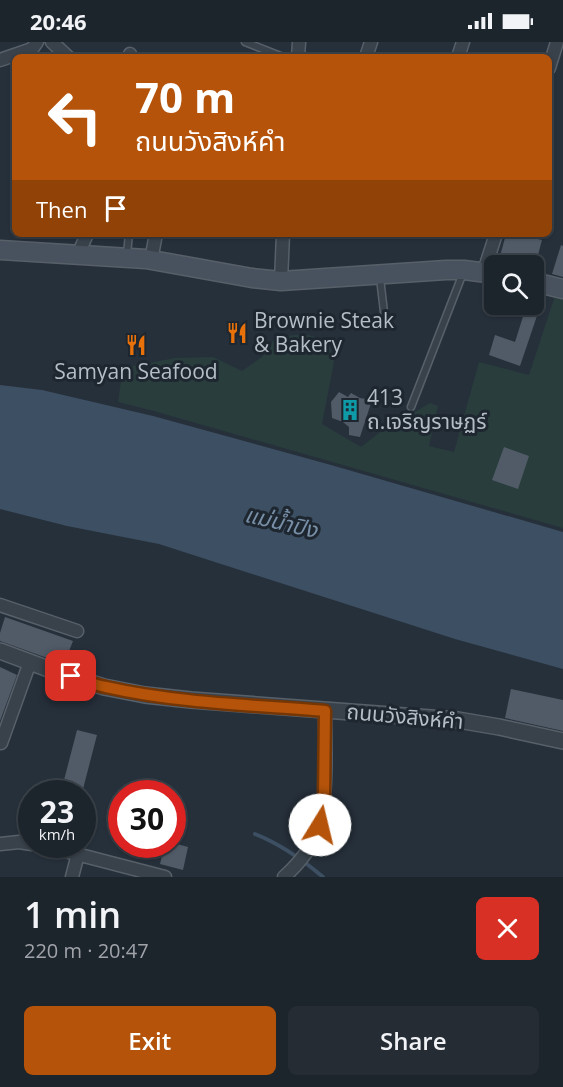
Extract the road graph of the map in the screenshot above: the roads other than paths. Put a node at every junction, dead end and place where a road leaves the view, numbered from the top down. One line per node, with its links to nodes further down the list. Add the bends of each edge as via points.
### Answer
1 (37, 42): 5 (street, via 32,49)
2 (52, 42): 6 (street)
3 (245, 42): 7 (lane)
4 (557, 42): 8 (street)
5 (17, 54)
6 (65, 54)
7 (275, 54)
8 (552, 58)
9 (86, 237): 15 (street)
10 (129, 237): 17 (lane)
11 (155, 237): 18 (street)
12 (283, 237): 22 (street)
13 (495, 237): 16 (street)
14 (0, 250): 15 (main road)
15 (78, 255): 17 (main road)
16 (492, 255)
17 (126, 258): 18 (main road)
18 (151, 260): 22 (main road)
19 (464, 270): 20 (main road); 21 (main road); 26 (lane)
20 (484, 272)
21 (380, 274): 22 (main road); 25 (lane)
22 (281, 281)
23 (544, 284): 24 (main road)
24 (563, 289)
25 (384, 312)
26 (411, 407)
27 (0, 605): 28 (street)
28 (77, 631)
29 (0, 651): 30 (street, ถนนวังสิงห์คำ)
30 (30, 662): 31 (street, ถนนวังสิงห์คำ, via 104,687 145,694); 33 (street)
31 (325, 711): 32 (street, ถนนวังสิงห์คำ, via 458,720); 40 (street, via 320,825 311,845)
32 (563, 741)
33 (0, 742)
34 (18, 842): 35 (street)
35 (0, 844)
36 (77, 858): 38 (street)
37 (93, 858): 39 (street)
38 (72, 877)
39 (165, 877)
40 (284, 877)

